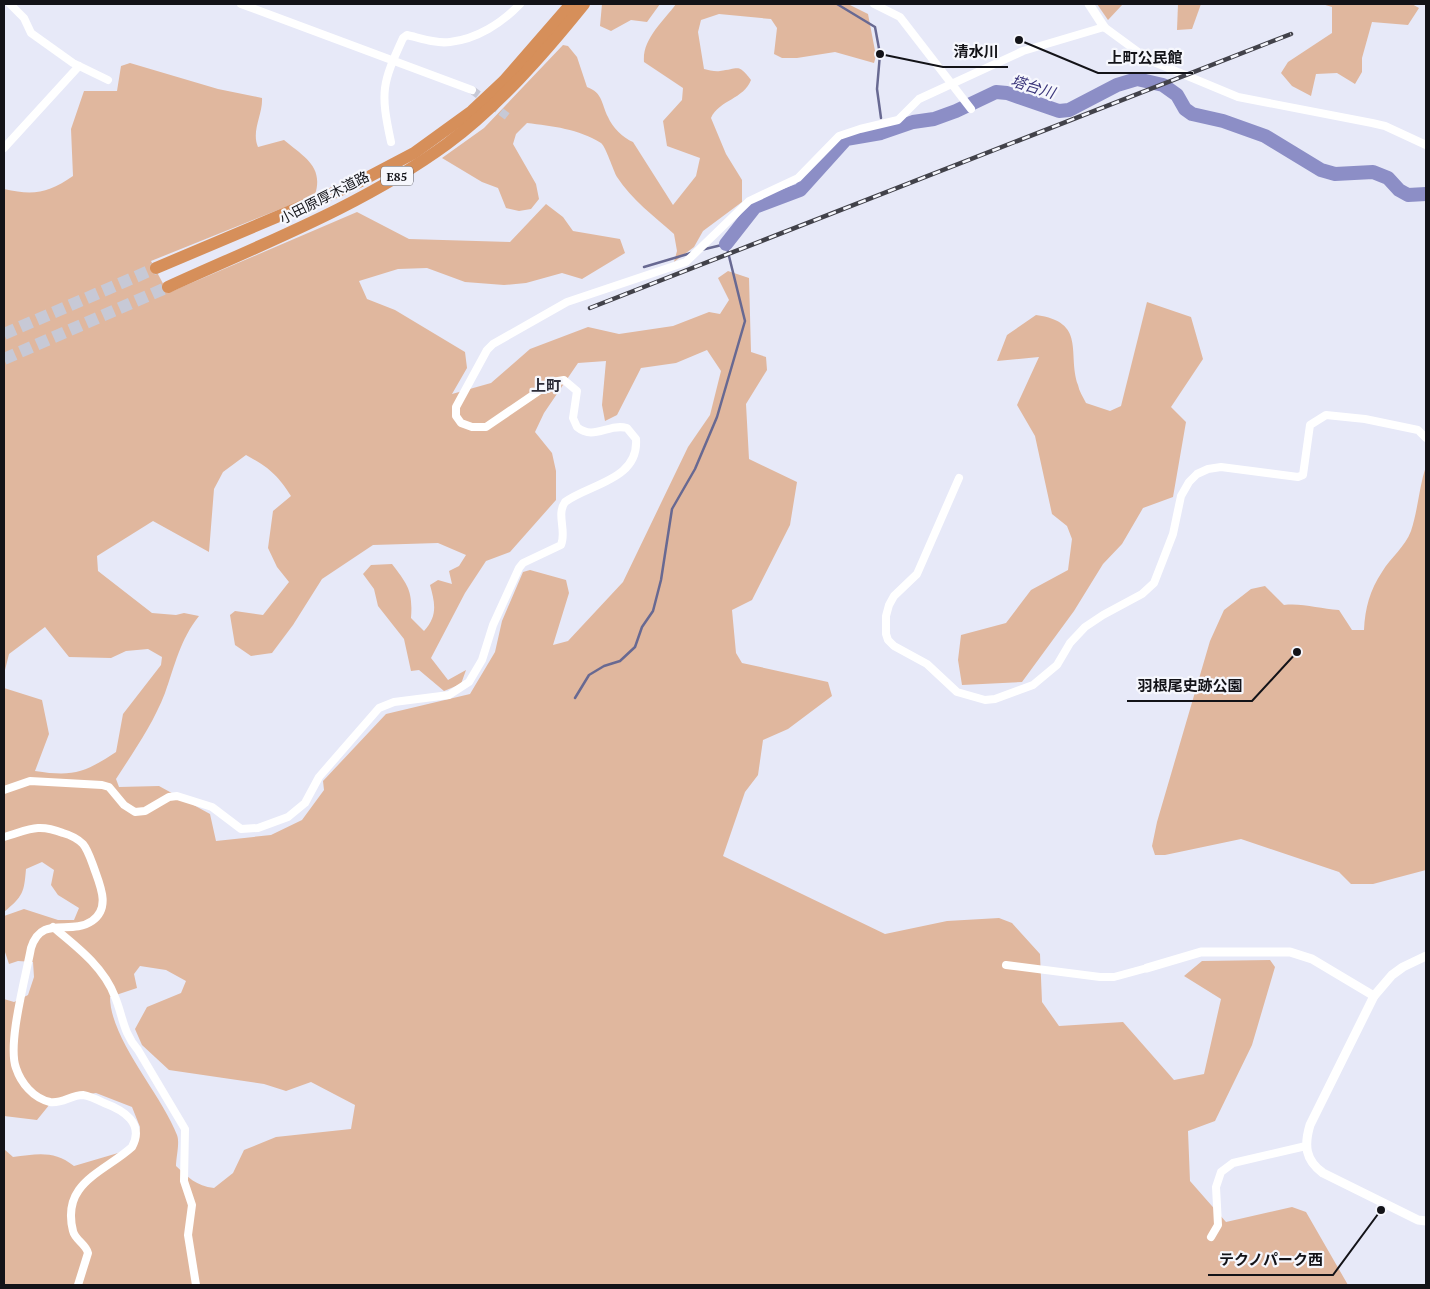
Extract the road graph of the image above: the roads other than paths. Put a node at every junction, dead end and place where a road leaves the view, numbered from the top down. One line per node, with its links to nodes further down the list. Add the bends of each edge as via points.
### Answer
1 (10, 4): 10 (street, via 24,18 31,33)
2 (240, 4): 9 (street)
3 (520, 4): 9 (street, via 490,29 449,42 408,35 403,38)
4 (571, 4): 18 (highway, 小田原厚木道路 / E85, via 504,81 472,111 414,153 357,183)
5 (584, 4): 19 (highway, 小田原厚木道路 / E85, via 511,88 421,162 315,220)
6 (874, 4): 12 (street, via 900,17)
7 (1089, 4): 8 (street)
8 (1104, 28): 12 (street, via 1023,51); 16 (street, via 1149,60 1238,97 1372,122)
9 (393, 60): 13 (street); 15 (street, via 383,99)
10 (79, 66): 11 (street); 17 (street)
11 (108, 80)
12 (953, 84): 14 (street); 22 (street, via 919,99 898,120 839,136 809,169 798,178 749,202 686,262 567,302 489,346 456,407 456,416 461,423 472,427 490,426 552,382 564,380 576,391 573,418 577,427 593,434 614,427 627,428 636,440 633,457 615,478 563,504 564,534 560,545 518,568 493,625 482,660 469,682 449,695 394,702 379,708 319,777 308,798 294,813 283,820 246,830 234,826 212,807 177,796 139,812 126,808 109,787 102,785 30,781)
13 (472, 90)
14 (971, 109)
15 (391, 142)
16 (1426, 145)
17 (4, 148)
18 (156, 268)
19 (168, 288)
20 (1426, 438): 21 (street, via 1418,430 1326,415 1310,425 1303,475 1221,467 1208,468 1197,474 1180,496 1173,534 1154,583 1142,594 1085,627 1070,643 1057,665 1033,685 985,700 957,692 927,664 894,646 886,634 889,605 917,574)
21 (959, 478)
22 (4, 790)
23 (4, 838): 24 (street, via 44,826 74,837 86,848 102,891 102,909 96,918 82,926)
24 (53, 927): 32 (street, via 38,934 31,948 12,1048 16,1069 28,1089 48,1101 61,1102 83,1095 121,1110 132,1120 136,1133 132,1146 79,1187 74,1195 71,1209 73,1231 88,1253); 33 (street, via 94,963 115,996 129,1040 185,1129 184,1181 191,1200 188,1235)
25 (1426, 956): 28 (street, via 1392,975)
26 (1006, 965): 27 (street, via 1100,977 1129,974)
27 (1147, 968): 28 (street, via 1201,952 1290,952 1312,959)
28 (1374, 996): 29 (street, via 1310,1125)
29 (1306, 1146): 30 (street, via 1311,1162 1323,1173); 31 (street, via 1234,1163 1221,1172 1216,1187 1218,1225)
30 (1426, 1221)
31 (1212, 1237)
32 (78, 1285)
33 (196, 1285)

